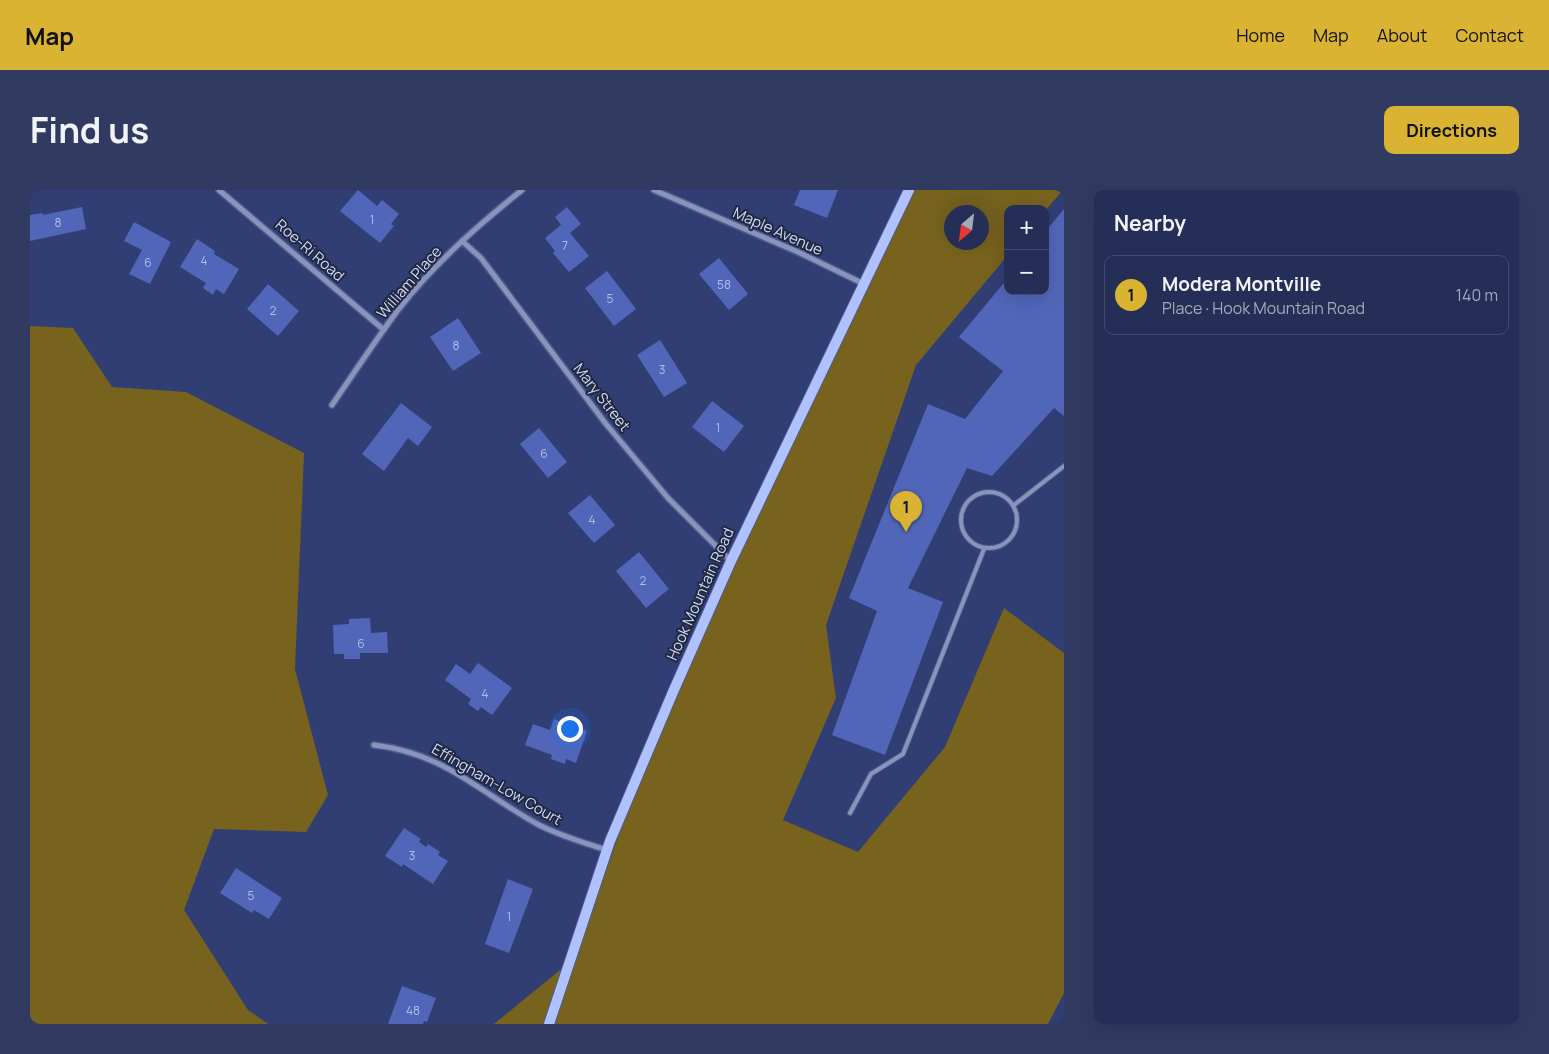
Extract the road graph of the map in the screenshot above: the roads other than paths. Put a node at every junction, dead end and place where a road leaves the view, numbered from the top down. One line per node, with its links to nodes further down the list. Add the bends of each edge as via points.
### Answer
1 (218, 190): 7 (street, Roe-Ri Road)
2 (522, 190): 5 (street, William Place)
3 (654, 190): 6 (street, Maple Avenue)
4 (909, 190): 6 (street, Hook Mountain Road)
5 (462, 241): 7 (street, William Place, via 434,269); 12 (street, Mary Street, via 481,258 606,424 668,498)
6 (864, 284): 12 (street, Hook Mountain Road)
7 (384, 330): 8 (street, William Place)
8 (332, 405)
9 (1064, 466): 10 (lane)
10 (1014, 505): 11 (lane, via 1018,524 1010,540 994,549); 11 (lane, via 999,493 990,492 980,493 965,504 961,522 963,532 975,546)
11 (984, 549): 14 (lane, via 903,754 871,774)
12 (731, 562): 15 (street, Hook Mountain Road)
13 (374, 744): 15 (street, Effingham-Low Court, via 420,754 452,768 538,824 568,838)
14 (850, 813)
15 (608, 850): 16 (street, Hook Mountain Road)
16 (549, 1024)

